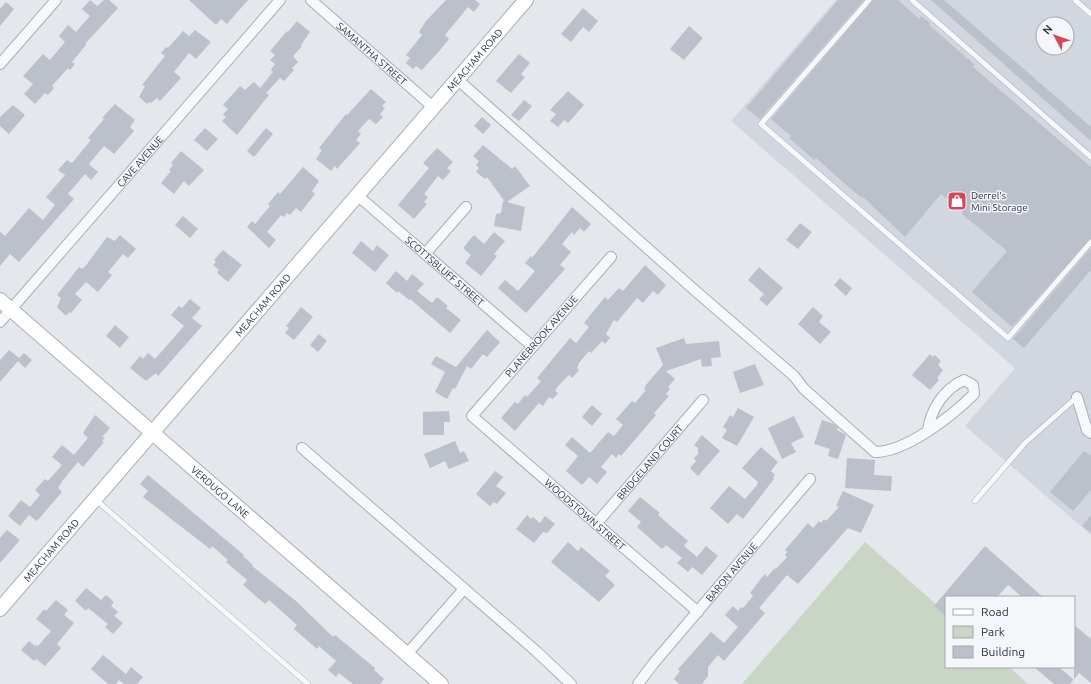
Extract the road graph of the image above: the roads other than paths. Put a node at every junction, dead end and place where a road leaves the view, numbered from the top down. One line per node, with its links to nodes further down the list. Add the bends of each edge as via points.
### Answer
1 (56, 0): 9 (street)
2 (280, 0): 19 (street, CAVE AVENUE)
3 (311, 0): 11 (street, SAMANTHA STREET)
4 (526, 0): 10 (street, MEACHAM ROAD)
5 (869, 0): 15 (lane, via 761,124 1008,338)
6 (912, 0): 12 (lane)
7 (1075, 0): 8 (lane)
8 (1091, 14)
9 (0, 64)
10 (457, 79): 11 (street, MEACHAM ROAD); 25 (street, via 690,288 794,376 804,389 875,452 886,452 906,444)
11 (434, 107): 13 (street, MEACHAM ROAD)
12 (1091, 157)
13 (357, 195): 16 (street, SCOTTSBLUFF STREET); 26 (street, MEACHAM ROAD)
14 (466, 207): 16 (street)
15 (1091, 242)
16 (425, 254): 21 (street, SCOTTSBLUFF STREET)
17 (611, 257): 21 (street, PLANEBROOK AVENUE)
18 (0, 300): 19 (street, VERDUGO LANE)
19 (11, 309): 20 (street, CAVE AVENUE); 26 (street, VERDUGO LANE)
20 (0, 322)
21 (532, 346): 24 (street, PLANEBROOK AVENUE)
22 (1077, 397): 27 (street, via 1087,430); 31 (lane, via 1025,443)
23 (703, 400): 32 (street, BRIDGELAND COURT)
24 (472, 416): 32 (street, WOODSTOWN STREET)
25 (928, 430): 25 (street, via 962,406 974,394 973,385 964,380 956,383 938,402 930,417)
26 (152, 432): 30 (street, MEACHAM ROAD); 36 (street, VERDUGO LANE)
27 (1091, 433)
28 (302, 448): 33 (street)
29 (810, 479): 35 (street, BARON AVENUE)
30 (95, 499): 34 (street, MEACHAM ROAD); 37 (lane)
31 (975, 501)
32 (596, 524): 35 (street, WOODSTOWN STREET)
33 (464, 589): 36 (street); 39 (street)
34 (0, 609)
35 (698, 612): 40 (street, BARON AVENUE)
36 (407, 654): 38 (street, VERDUGO LANE)
37 (308, 684)
38 (442, 684)
39 (571, 684)
40 (638, 684)

